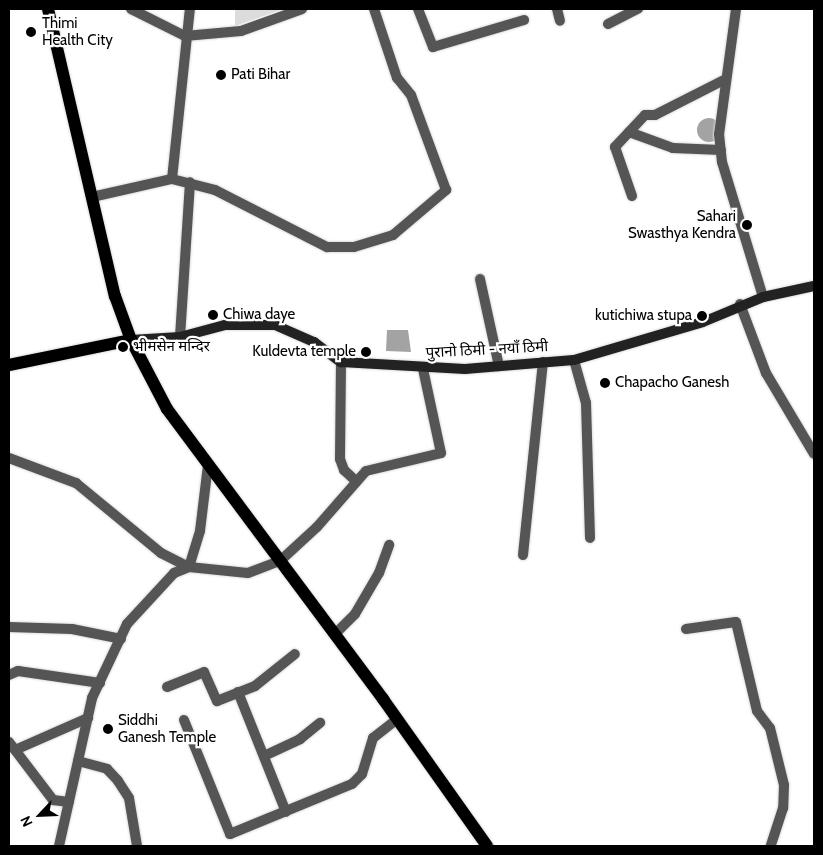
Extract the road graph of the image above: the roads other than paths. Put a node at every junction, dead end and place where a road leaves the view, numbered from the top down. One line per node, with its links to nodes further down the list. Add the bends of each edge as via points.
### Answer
1 (48, 9): 20 (main road)
2 (130, 9): 13 (street)
3 (190, 9): 13 (street)
4 (302, 9): 13 (street, via 241,31)
5 (374, 9): 18 (street, via 397,78 411,95 446,190 394,236 354,246 327,247 246,204)
6 (418, 9): 10 (street, via 433,46)
7 (557, 9): 11 (street)
8 (638, 9): 12 (street)
9 (736, 9): 14 (street)
10 (524, 20)
11 (560, 21)
12 (608, 24)
13 (185, 36): 17 (street)
14 (724, 80): 15 (street, via 656,116 645,114); 16 (street)
15 (629, 132): 16 (street, via 673,148); 19 (street, via 615,150)
16 (721, 150): 23 (street)
17 (172, 179): 18 (street); 20 (street)
18 (190, 182): 25 (street)
19 (632, 196)
20 (92, 197): 26 (main road)
21 (480, 279): 31 (street)
22 (814, 286): 23 (main road, पुरानो ठिमी - नयाँ ठिमी)
23 (762, 297): 24 (main road, पुरानो ठिमी - नयाँ ठिमी)
24 (740, 304): 27 (main road, पुरानो ठिमी - नयाँ ठिमी, via 703,322); 33 (street, via 766,373)
25 (180, 337): 26 (main road); 28 (main road, via 225,325 275,325 314,342)
26 (131, 340): 30 (main road); 35 (main road, via 167,409)
27 (574, 360): 29 (main road, पुरानो ठिमी - नयाँ ठिमी); 37 (street, via 586,403)
28 (341, 362): 32 (main road, पुरानो ठिमी - नयाँ ठिमी); 36 (street, via 340,459 344,470)
29 (543, 362): 31 (main road, पुरानो ठिमी - नयाँ ठिमी); 39 (street)
30 (9, 365)
31 (499, 366): 32 (main road, पुरानो ठिमी - नयाँ ठिमी)
32 (423, 369): 36 (street, via 441,453 366,471)
33 (814, 454)
34 (9, 458): 41 (street, via 76,483 161,552)
35 (208, 465): 40 (main road); 41 (street, via 200,531)
36 (356, 480): 40 (street, via 317,527)
37 (590, 538)
38 (389, 545): 44 (street, via 379,573 355,614)
39 (523, 555)
40 (280, 561): 41 (street, via 248,573); 44 (main road)
41 (189, 568): 45 (street, via 174,573 127,624)
42 (9, 628): 45 (street, via 72,629)
43 (686, 630): 64 (street, via 736,622 757,711 770,728 784,786 783,808)
44 (335, 634): 52 (main road)
45 (121, 639): 48 (street)
46 (295, 654): 50 (street, via 269,677)
47 (9, 675): 48 (street, via 18,671)
48 (100, 683): 51 (street)
49 (167, 687): 50 (street, via 204,672 217,701)
50 (238, 692): 57 (street)
51 (88, 718): 56 (street); 58 (street)
52 (397, 719): 60 (street, via 373,738 362,774 352,784); 63 (main road)
53 (184, 720): 60 (street, via 230,834)
54 (320, 723): 57 (street, via 300,739)
55 (9, 742): 56 (street)
56 (15, 750): 59 (street, via 53,800)
57 (264, 756): 60 (street)
58 (78, 761): 59 (street); 62 (street, via 107,769 118,781 129,798)
59 (69, 802): 61 (street)
60 (286, 812)
61 (61, 845)
62 (137, 846)
63 (487, 846)
64 (771, 846)

